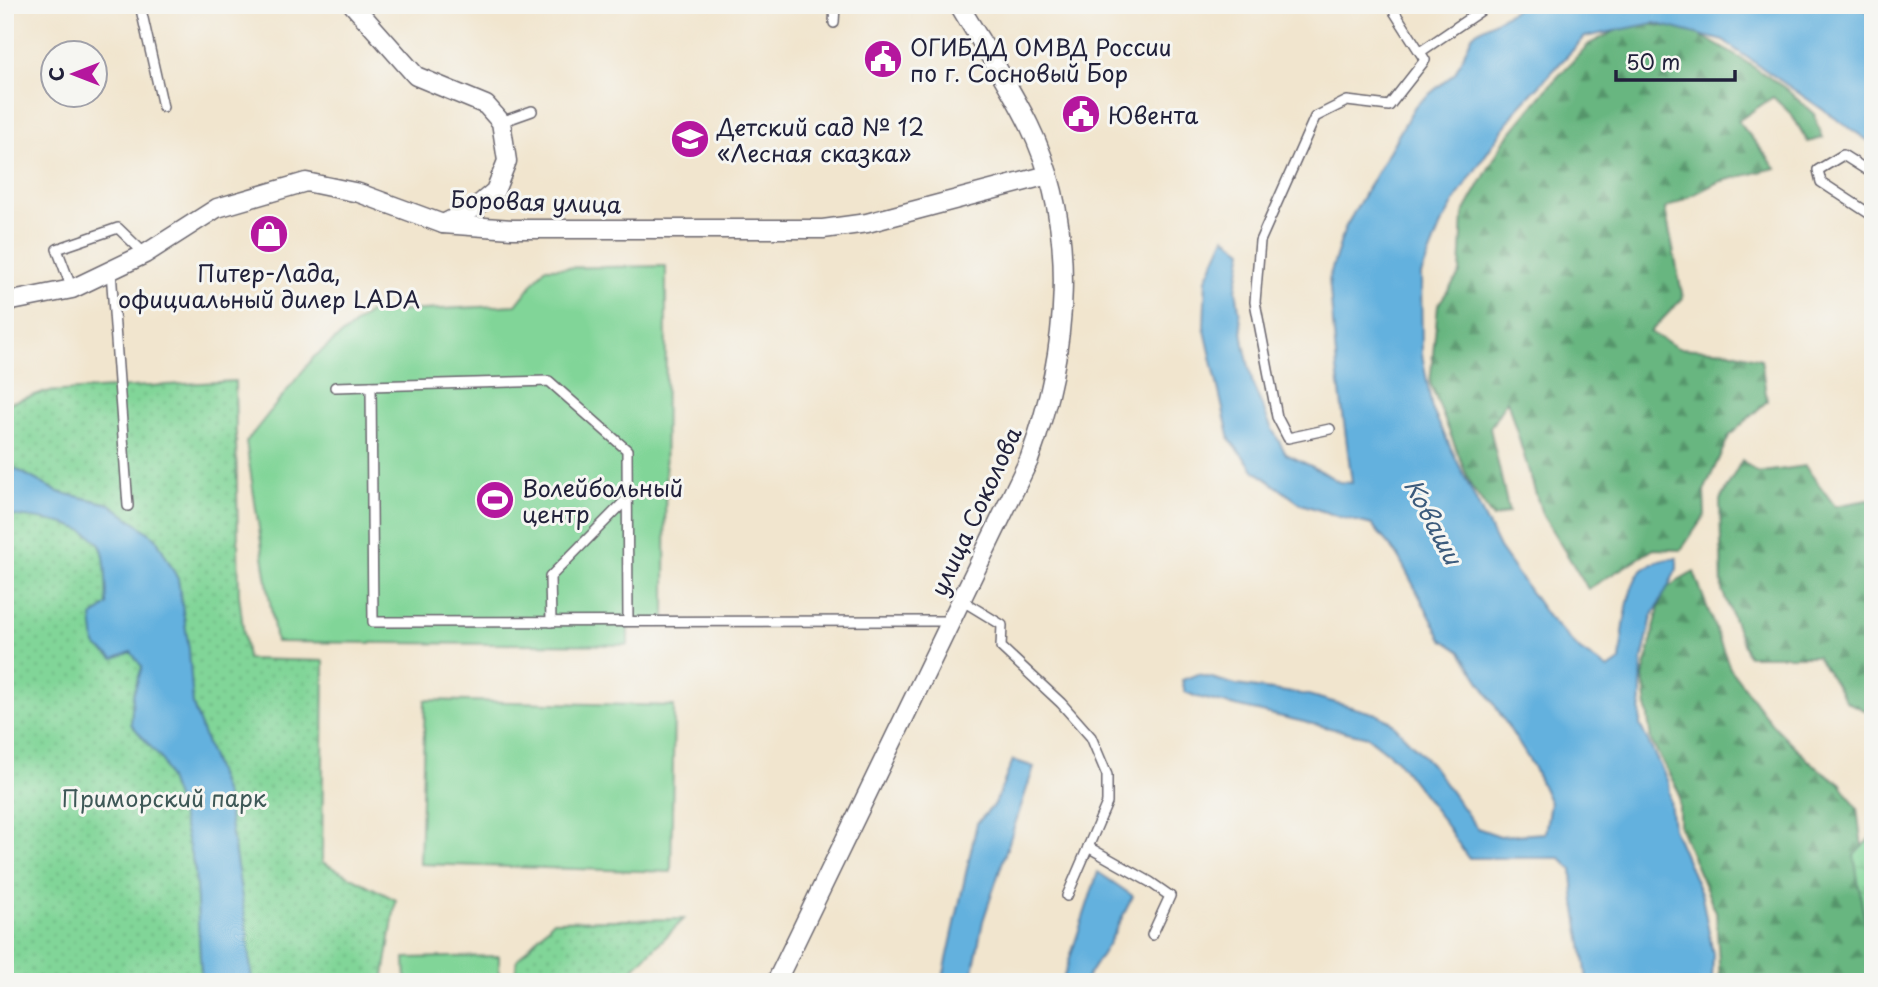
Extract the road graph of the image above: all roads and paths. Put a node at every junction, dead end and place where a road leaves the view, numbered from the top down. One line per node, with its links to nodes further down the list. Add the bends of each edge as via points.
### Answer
1 (140, 5): 9 (lane)
2 (353, 5): 11 (street, via 416,75 486,105)
3 (835, 5): 7 (lane)
4 (959, 5): 13 (street, улица Соколова, via 1029,125)
5 (1390, 5): 8 (lane)
6 (1489, 5): 8 (lane)
7 (834, 23)
8 (1420, 52): 22 (lane, via 1425,60 1388,106 1347,101 1315,117 1260,241 1255,302 1277,417 1288,438)
9 (163, 107)
10 (532, 111): 11 (lane)
11 (501, 122): 15 (street, via 507,160 495,191 476,208)
12 (1873, 174): 14 (lane, via 1843,155 1818,170 1821,182)
13 (1048, 176): 15 (street, Боровая улица, via 867,223 822,229 512,229); 25 (street, улица Соколова, via 1060,231 1063,305 1056,362 1029,460)
14 (1873, 216)
15 (443, 224): 16 (street, Боровая улица, via 359,194 306,182 217,208)
16 (145, 254): 17 (street, Боровая улица); 18 (lane, via 118,228 57,249)
17 (111, 271): 18 (street, Боровая улица); 24 (lane)
18 (72, 289): 19 (street, Боровая улица)
19 (6, 302)
20 (371, 386): 21 (lane); 23 (lane, via 549,381 627,450); 28 (lane, via 373,622)
21 (335, 387)
22 (1331, 429)
23 (627, 499): 26 (lane); 28 (lane, via 550,577)
24 (128, 506)
25 (961, 600): 27 (street, улица Соколова); 29 (lane, via 1002,625 1001,647 1091,737 1107,775 1107,803)
26 (628, 621): 27 (lane); 28 (lane)
27 (951, 621): 32 (street, улица Соколова)
28 (551, 622)
29 (1088, 847): 30 (lane); 31 (lane, via 1170,896)
30 (1067, 896)
31 (1153, 935)
32 (776, 982)

